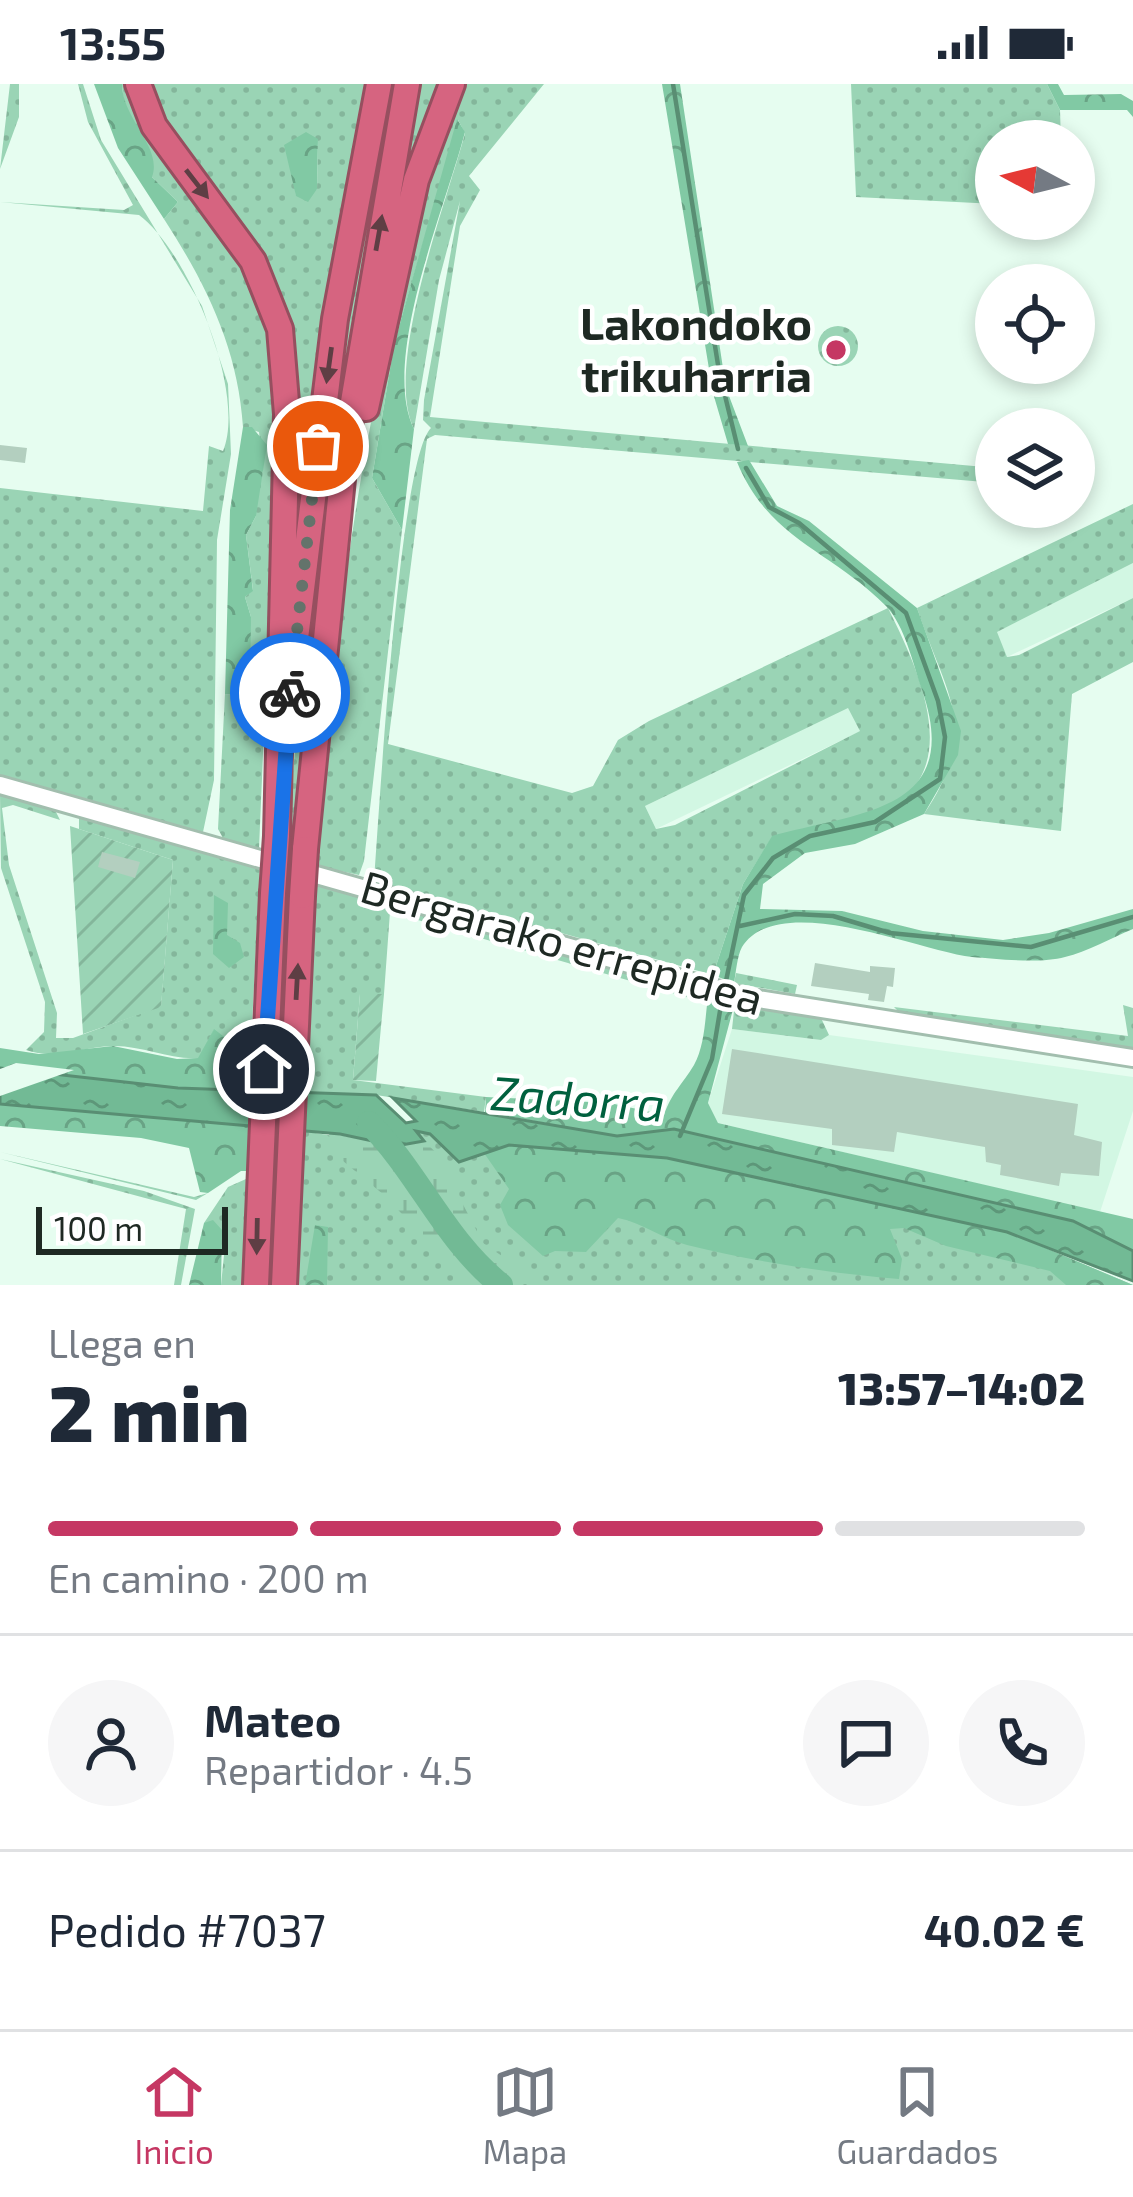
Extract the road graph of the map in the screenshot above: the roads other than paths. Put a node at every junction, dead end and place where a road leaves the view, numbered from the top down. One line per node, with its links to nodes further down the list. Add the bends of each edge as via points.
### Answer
1 (138, 84): 7 (highway, one-way to 7, via 169,148 254,261 280,329 287,414)
2 (379, 84): 7 (highway, one-way to 7, via 318,446)
3 (407, 84): 5 (highway, one-way to 3, via 364,317)
4 (452, 84): 5 (highway, via 416,180)
5 (327, 605): 10 (highway, one-way to 5, bridge, via 302,896)
6 (0, 785): 8 (street, Bergarako errepidea, via 745,997)
7 (277, 836): 9 (highway, one-way to 9, bridge)
8 (1133, 1058)
9 (256, 1285)
10 (284, 1285)

